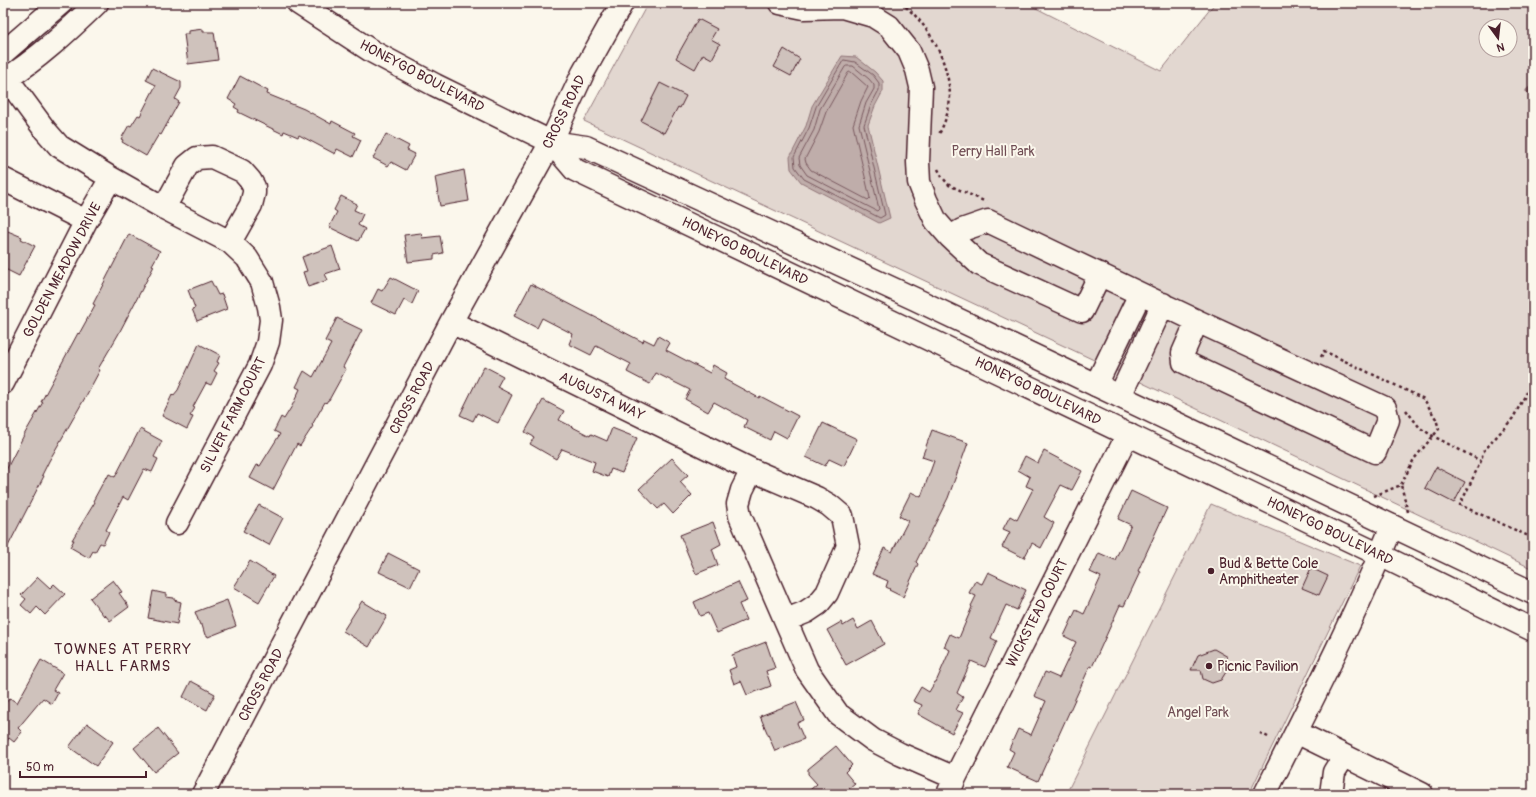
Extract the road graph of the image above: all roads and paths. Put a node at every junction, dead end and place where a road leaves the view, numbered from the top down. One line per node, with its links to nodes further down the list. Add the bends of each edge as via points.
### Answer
1 (61, 3): 7 (street)
2 (97, 3): 8 (street, via 33,61)
3 (298, 3): 10 (street, HONEYGO BOULEVARD, via 373,52)
4 (622, 3): 10 (street, CROSS ROAD, via 583,73)
5 (780, 3): 17 (street, via 804,8 842,7 873,16 889,26 909,51 920,87 919,182 936,221)
6 (901, 3): 9 (path, via 933,39 942,59 950,97 946,116)
7 (3, 52)
8 (4, 78): 12 (street, SILVER FARM COURT, via 59,146)
9 (937, 137)
10 (551, 142): 23 (street, CROSS ROAD); 27 (street, HONEYGO BOULEVARD, via 586,147); 30 (street, HONEYGO BOULEVARD, via 575,170)
11 (936, 164): 14 (path, via 949,185)
12 (111, 178): 15 (street, SILVER FARM COURT); 16 (street, GOLDEN MEADOW DRIVE)
13 (3, 180): 16 (street)
14 (988, 203)
15 (164, 208): 18 (street, SILVER FARM COURT); 18 (street, via 187,166 197,158 212,157 242,171 254,187 254,193 251,205)
16 (86, 221): 26 (street, GOLDEN MEADOW DRIVE)
17 (950, 237): 19 (street, via 988,221); 19 (street, via 979,264 1082,311)
18 (230, 242): 37 (street, SILVER FARM COURT, via 247,258 262,282 271,320 268,342 252,383)
19 (1100, 274): 20 (street)
20 (1140, 294): 21 (street); 27 (street)
21 (1162, 304): 22 (street); 28 (street)
22 (1197, 321): 22 (street, via 1182,353 1184,362 1375,452 1388,420 1386,408)
23 (451, 322): 33 (street, AUGUSTA WAY); 51 (street, CROSS ROAD)
24 (1318, 363): 31 (path, via 1324,351 1424,399 1439,429)
25 (1533, 381): 32 (path, via 1513,418 1483,452)
26 (3, 383)
27 (1096, 385): 28 (street, HONEYGO BOULEVARD)
28 (1120, 396): 36 (street, HONEYGO BOULEVARD)
29 (1405, 409): 31 (path, via 1420,428)
30 (1128, 434): 39 (street, HONEYGO BOULEVARD); 49 (street, WICKSTEAD COURT)
31 (1433, 436): 32 (path); 34 (path, via 1414,458)
32 (1481, 461): 38 (path, via 1460,505)
33 (752, 470): 43 (street, via 738,504 740,516); 43 (street, AUGUSTA WAY, via 829,505 842,516 845,527 848,546 827,593 818,604 806,612)
34 (1401, 485): 35 (path); 36 (path)
35 (1373, 497)
36 (1400, 520): 39 (street); 42 (street, HONEYGO BOULEVARD)
37 (177, 523)
38 (1533, 538)
39 (1380, 555): 44 (street, HONEYGO BOULEVARD); 45 (street)
40 (1244, 567): 41 (path)
41 (1248, 569)
42 (1533, 593)
43 (786, 620): 49 (street, via 807,670 838,714 873,740)
44 (1533, 630)
45 (1296, 732): 48 (street); 52 (street)
46 (1260, 733): 47 (path)
47 (1268, 736)
48 (1344, 756): 50 (street); 53 (street, via 1334,772)
49 (952, 786)
50 (1382, 786): 54 (street)
51 (203, 794)
52 (1265, 794)
53 (1331, 794)
54 (1422, 794)

